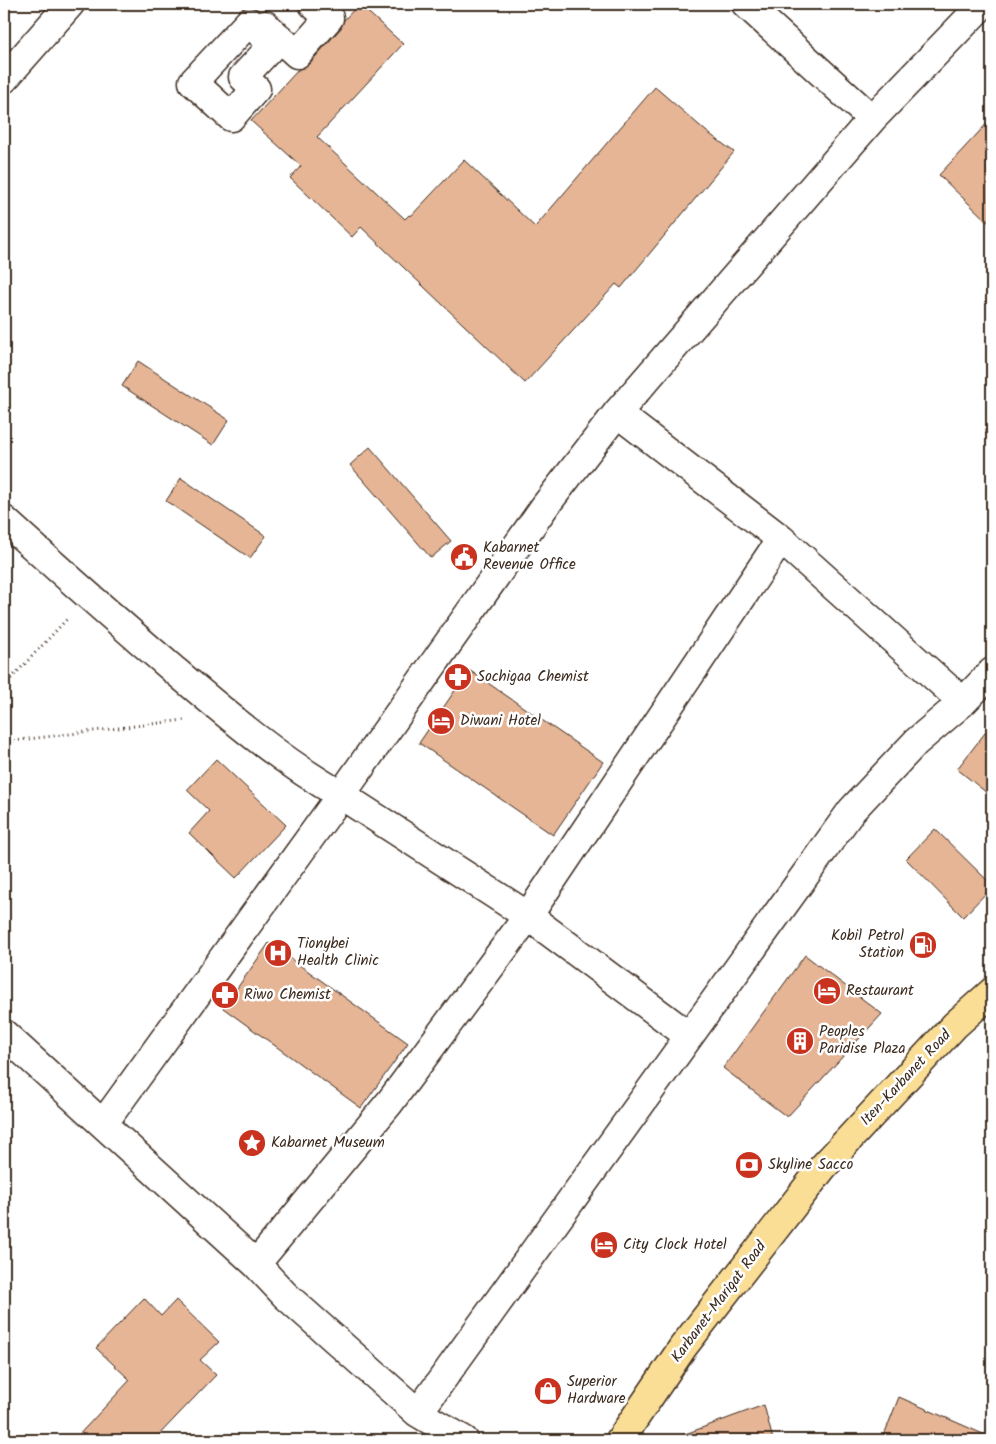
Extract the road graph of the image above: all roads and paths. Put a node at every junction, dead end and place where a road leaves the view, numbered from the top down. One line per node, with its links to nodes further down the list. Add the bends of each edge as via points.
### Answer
1 (70, 4): 6 (street)
2 (245, 4): 3 (street, via 297,54 329,18)
3 (313, 4)
4 (746, 4): 7 (street)
5 (983, 4): 7 (street)
6 (4, 79)
7 (872, 119): 8 (street)
8 (617, 413): 10 (street); 17 (street, via 545,506)
9 (4, 520): 11 (street)
10 (781, 539): 14 (street); 18 (street)
11 (88, 597): 13 (path); 15 (street)
12 (992, 672): 14 (street)
13 (4, 686)
14 (963, 702): 21 (street, via 916,742 852,810)
15 (227, 715): 16 (path); 17 (street)
16 (4, 742)
17 (341, 795): 18 (street); 22 (street)
18 (528, 916): 21 (street); 24 (street, via 390,1102)
19 (992, 992): 23 (main road, Iten-Karbanet Road, via 955,1025)
20 (4, 1034): 22 (street)
21 (689, 1036): 25 (street)
22 (103, 1124): 24 (street)
23 (823, 1167): 27 (main road, Karbanet-Marigat Road, via 683,1347)
24 (256, 1264): 25 (street, via 285,1295)
25 (418, 1413): 26 (street)
26 (464, 1440)
27 (620, 1440)

